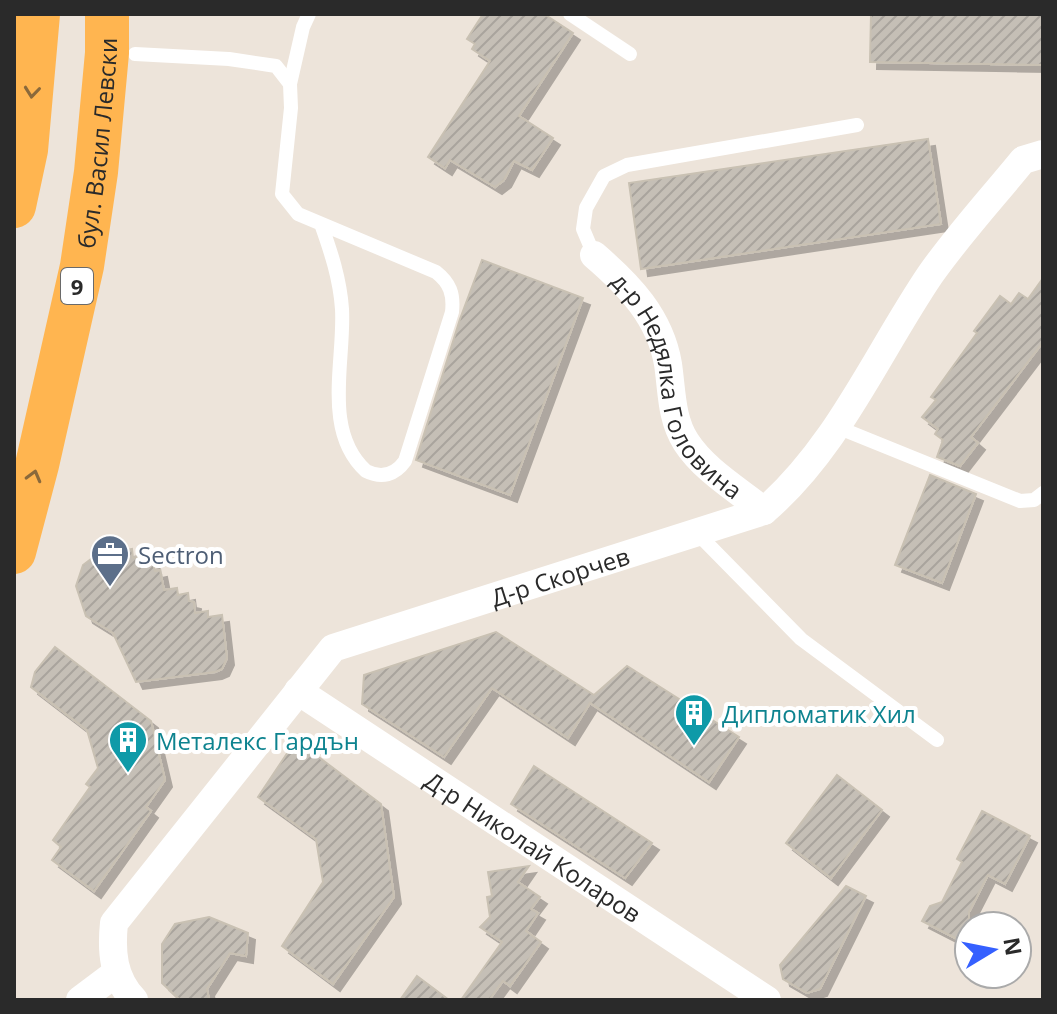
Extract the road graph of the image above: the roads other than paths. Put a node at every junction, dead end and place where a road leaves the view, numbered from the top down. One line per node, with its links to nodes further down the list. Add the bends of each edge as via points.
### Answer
1 (309, 14): 6 (lane)
2 (570, 14): 5 (lane)
3 (30, 29): 9 (highway, one-way to 9, via 26,150)
4 (116, 40): 6 (lane, via 276,66); 16 (highway, бул. Васил Левски / 9, one-way to 4, via 82,266)
5 (630, 54)
6 (290, 84): 10 (lane, via 282,194 298,214)
7 (857, 125): 11 (lane, via 627,165 604,176 586,208 583,229)
8 (1043, 154): 12 (street, Д-р Скорчев, via 1023,160 931,274)
9 (14, 206)
10 (321, 224): 10 (lane, via 336,268 342,310 338,407 346,438 366,471 387,475 405,461 452,312 451,289 436,272)
11 (594, 255): 14 (street, д-р Недялка Головина, via 624,280 657,326 675,419 686,442)
12 (837, 427): 13 (lane, via 1020,501); 14 (street, Д-р Скорчев, via 790,488)
13 (1043, 493)
14 (764, 511): 15 (street, Д-р Скорчев)
15 (696, 532): 17 (street, Д-р Скорчев, via 333,648); 18 (lane, via 801,639)
16 (14, 552)
17 (298, 691): 19 (street, Д-р Скорчев, via 114,923); 22 (street, Д-р Николай Коларов)
18 (937, 740)
19 (116, 973): 20 (street); 21 (street, Д-р Скорчев)
20 (80, 1000)
21 (134, 1000)
22 (767, 1000)

